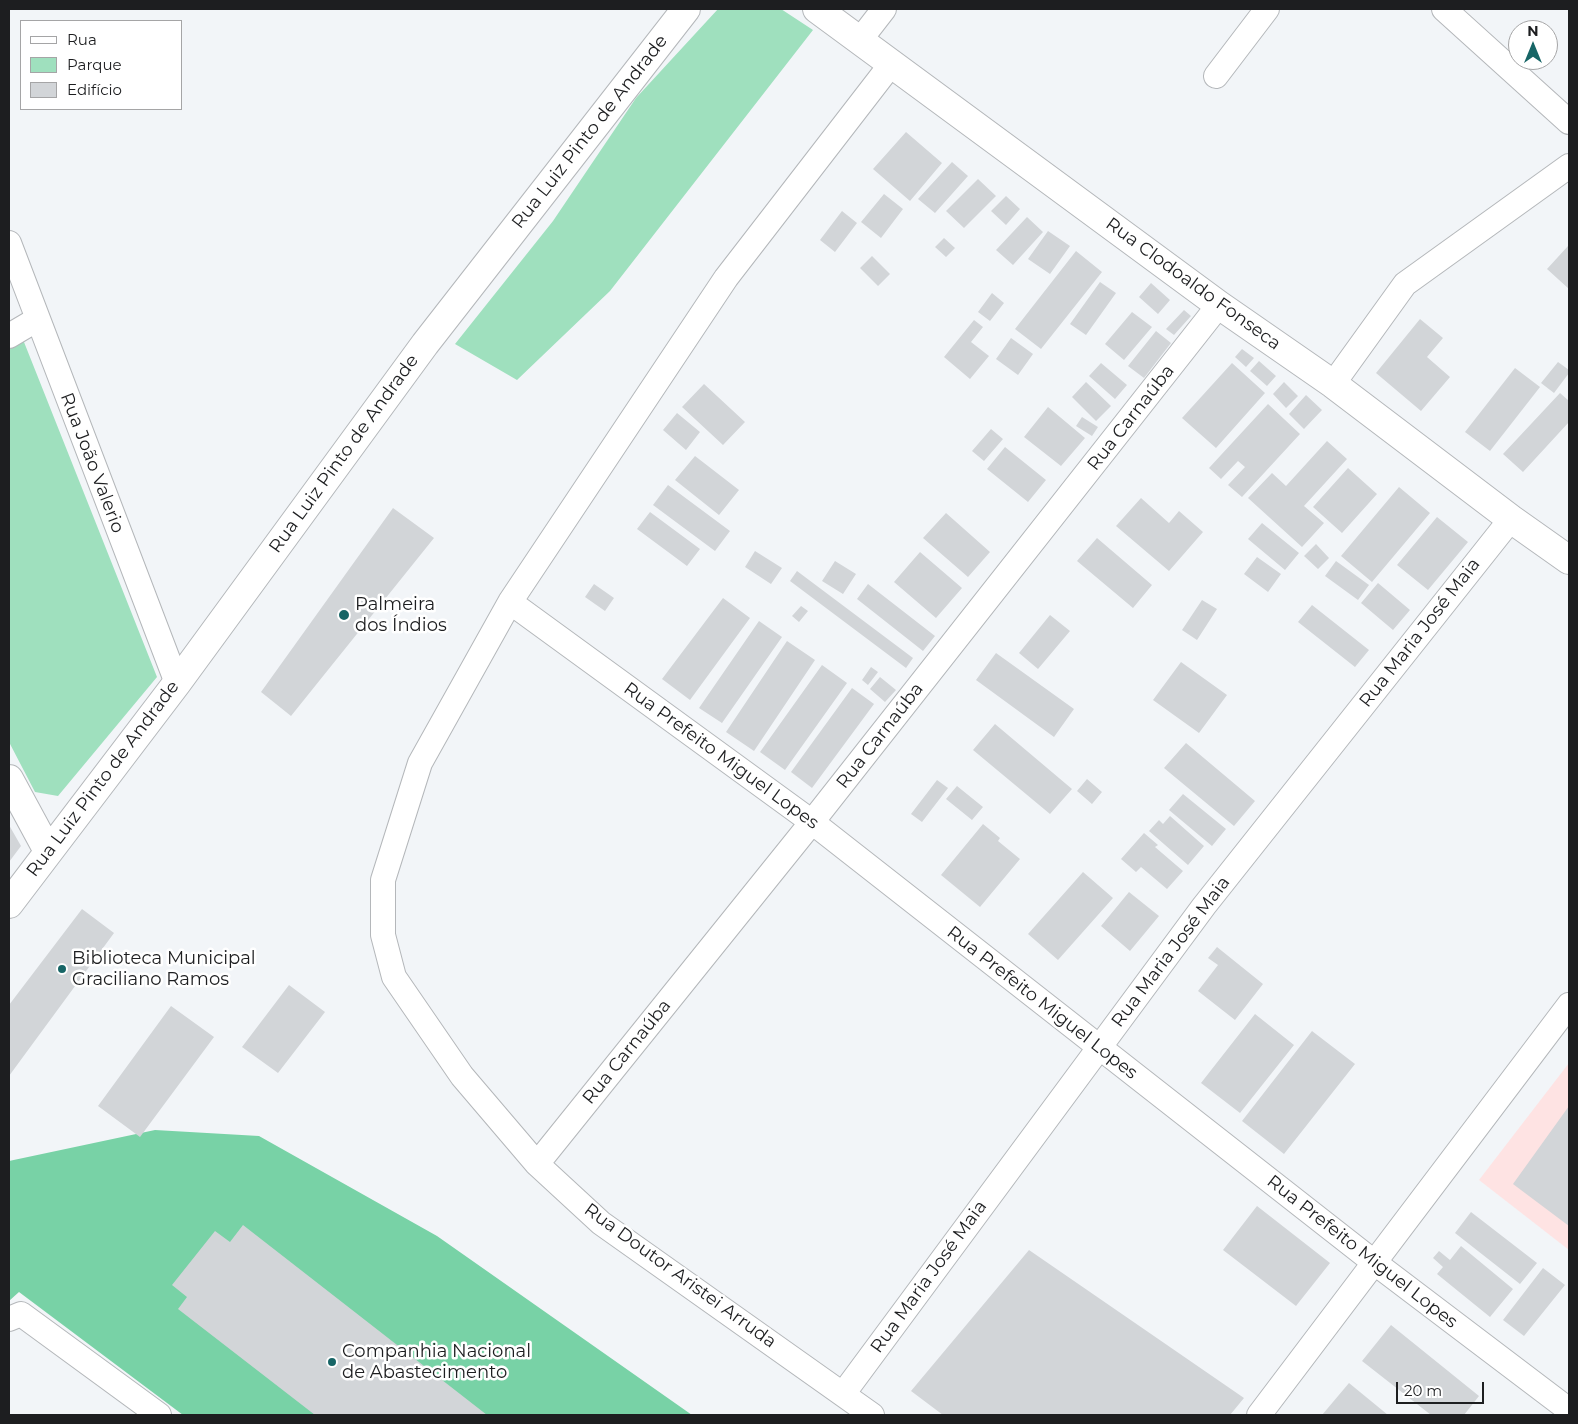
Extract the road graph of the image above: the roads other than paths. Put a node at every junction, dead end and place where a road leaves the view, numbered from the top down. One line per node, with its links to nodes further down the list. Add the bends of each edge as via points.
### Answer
1 (686, 9): 19 (street, Rua Luiz Pinto de Andrade, via 425,344)
2 (818, 9): 6 (street, Rua Clodoaldo Fonseca)
3 (884, 9): 6 (street)
4 (1267, 9): 8 (street)
5 (1444, 9): 9 (street)
6 (860, 40): 7 (street, Rua Clodoaldo Fonseca)
7 (892, 63): 12 (street, Rua Clodoaldo Fonseca); 18 (street, via 726,278)
8 (1216, 76)
9 (1569, 122)
10 (1569, 166): 15 (street, via 1405,284)
11 (9, 243): 13 (street, Rua João Valerio)
12 (1219, 305): 15 (street, Rua Clodoaldo Fonseca); 21 (street, Rua Carnaúba)
13 (36, 320): 14 (street); 19 (street, Rua João Valerio)
14 (9, 336)
15 (1333, 384): 16 (street, Rua Clodoaldo Fonseca)
16 (1511, 519): 17 (street, Rua Clodoaldo Fonseca); 25 (street, Rua Maria José Maia, via 1204,906)
17 (1569, 560)
18 (510, 602): 21 (street, Rua Prefeito Miguel Lopes); 26 (street, Rua Doutor Aristei Arruda, via 420,763 383,880 383,935 394,978 462,1076)
19 (177, 683): 22 (street, Rua Luiz Pinto de Andrade)
20 (9, 779): 22 (street)
21 (812, 822): 25 (street, Rua Prefeito Miguel Lopes); 26 (street, Rua Carnaúba)
22 (48, 851): 23 (street, Rua Luiz Pinto de Andrade)
23 (9, 904)
24 (1569, 1005): 27 (street)
25 (1098, 1048): 27 (street, Rua Prefeito Miguel Lopes); 29 (street, Rua Maria José Maia)
26 (537, 1164): 29 (street, Rua Doutor Aristei Arruda, via 601,1223)
27 (1375, 1263): 30 (street, Rua Prefeito Miguel Lopes); 33 (street)
28 (15, 1317): 31 (street)
29 (843, 1394): 32 (street, Rua Doutor Aristei Arruda)
30 (1569, 1410)
31 (158, 1415)
32 (872, 1415)
33 (1259, 1415)

